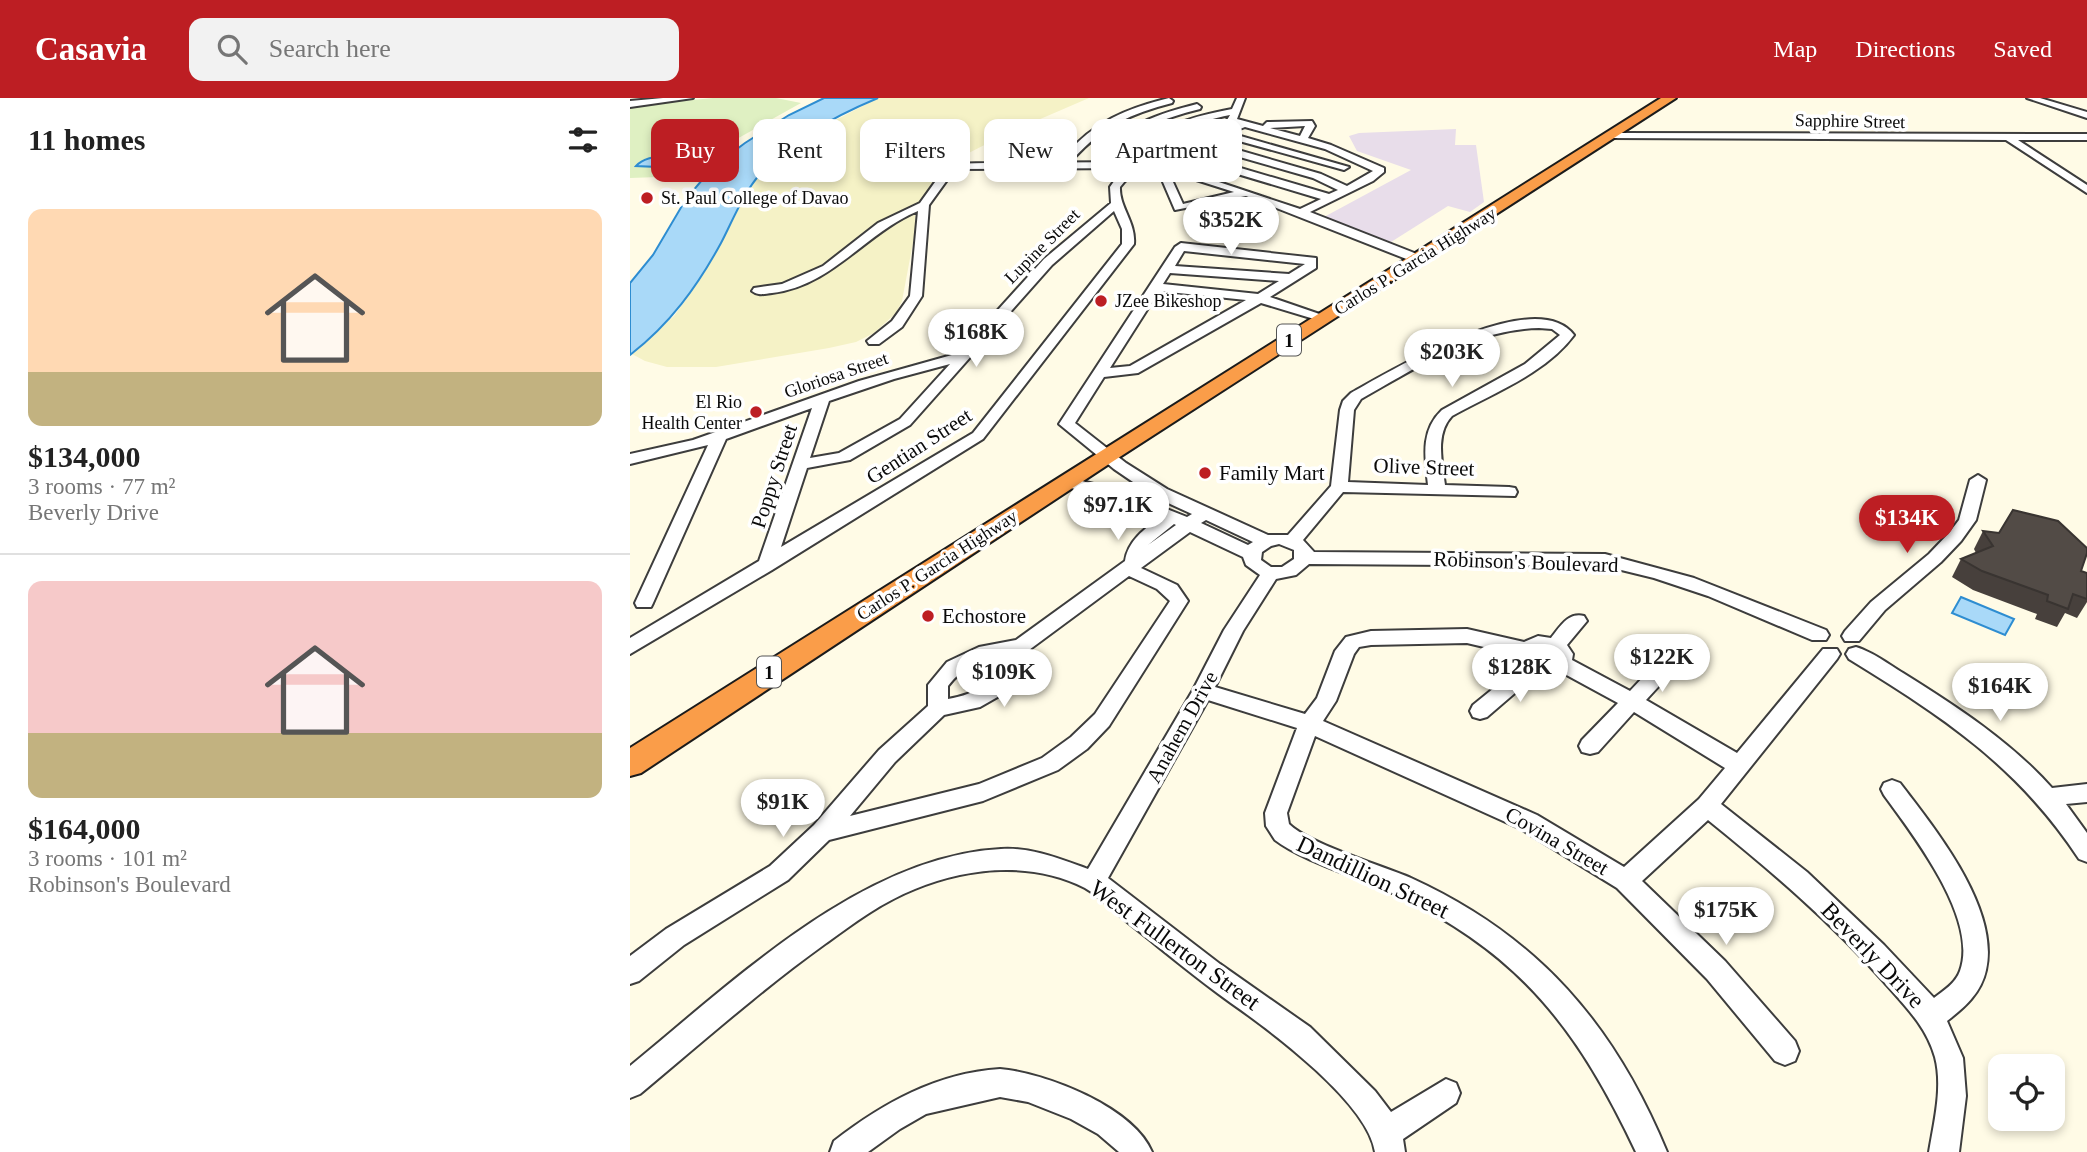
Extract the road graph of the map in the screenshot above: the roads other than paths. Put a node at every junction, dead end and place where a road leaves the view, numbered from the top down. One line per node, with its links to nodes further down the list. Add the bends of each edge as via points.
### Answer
1 (658, 98): 8 (street)
2 (689, 98): 7 (street)
3 (1180, 98): 21 (street, via 1118,115)
4 (1241, 98): 10 (street)
5 (1670, 98): 16 (highway, Carlos P. Garcia Highway / 1)
6 (2031, 98): 11 (street)
7 (677, 99): 8 (street)
8 (630, 102)
9 (1209, 104): 12 (street)
10 (1235, 111): 13 (street); 14 (street, via 1231,119)
11 (2087, 116)
12 (1153, 119)
13 (1200, 119)
14 (1248, 125): 15 (street); 20 (street); 20 (street, via 1309,123)
15 (1242, 127)
16 (1612, 136): 17 (street, Sapphire Street); 38 (highway, Carlos P. Garcia Highway / 1)
17 (2008, 137): 18 (street, Sapphire Street); 32 (street)
18 (2087, 137)
19 (1242, 139): 25 (street)
20 (1302, 140): 23 (street)
21 (1077, 148)
22 (1242, 154): 27 (street)
23 (1357, 162): 25 (street); 31 (street, via 1380,170)
24 (984, 167): 36 (street, via 952,166)
25 (1344, 167): 27 (street)
26 (1242, 172): 34 (street)
27 (1320, 177): 31 (street)
28 (1120, 182): 35 (street, via 1115,186)
29 (1168, 182): 33 (street, via 1180,208)
30 (1213, 182): 33 (street)
31 (1347, 190): 34 (street)
32 (2087, 190)
33 (1246, 192): 37 (street)
34 (1330, 198): 37 (street)
35 (1118, 203): 47 (street, Lupine Street, via 1063,247); 68 (street, Gentian Street, via 1128,244 982,433)
36 (924, 205): 42 (street, via 903,213 807,281); 46 (street, via 916,296 903,318)
37 (1300, 213): 38 (street)
38 (1418, 259): 44 (highway, Carlos P. Garcia Highway / 1)
39 (1168, 269): 40 (street); 40 (street, via 1181,247 1312,261); 41 (street)
40 (1292, 278): 43 (street)
41 (1155, 287): 43 (street); 48 (street)
42 (758, 291)
43 (1260, 298): 44 (street); 48 (street, via 1133,370)
44 (1324, 318): 51 (highway, Carlos P. Garcia Highway / 1)
45 (1567, 335): 56 (street, via 1548,324 1490,330 1356,396 1347,410); 57 (street, via 1540,359 1440,417 1433,436)
46 (874, 341)
47 (965, 356): 49 (street, Gloriosa Street); 53 (street, Lupine Street, via 898,428 835,460)
48 (1100, 373): 51 (street, via 1067,424)
49 (822, 399): 50 (street, Gloriosa Street); 53 (street, Poppy Street)
50 (720, 436): 52 (street, Gloriosa Street, via 668,454); 70 (street)
51 (1107, 456): 55 (highway, Carlos P. Garcia Highway / 1); 59 (street)
52 (630, 459)
53 (799, 465): 68 (street, Poppy Street)
54 (1978, 480): 75 (street, via 1967,520 1955,537 1878,606)
55 (1066, 482): 60 (street); 86 (highway, Carlos P. Garcia Highway / 1)
56 (1339, 487): 57 (street, Olive Street); 64 (street)
57 (1437, 490): 58 (street, Olive Street)
58 (1509, 492)
59 (1161, 493): 60 (street); 61 (street)
60 (1146, 504): 62 (street)
61 (1204, 513): 62 (street); 63 (street)
62 (1181, 521): 65 (street); 67 (street)
63 (1266, 541): 64 (street); 65 (street)
64 (1292, 541): 66 (street, via 1304,550)
65 (1251, 554): 69 (street, via 1257,568)
66 (1305, 558): 69 (street, via 1290,571); 74 (street, Robinson's Boulevard, via 1605,560 1699,584)
67 (1130, 564): 77 (street); 92 (street, via 1177,594 1179,601 1102,720 1079,743 1051,764 983,792)
68 (766, 566): 71 (street, Gentian Street)
69 (1271, 573): 80 (street, Anahem Drive, via 1234,630)
70 (637, 604): 71 (street)
71 (675, 619): 76 (street, Gentian Street)
72 (1577, 621): 78 (street)
73 (1687, 643): 81 (street)
74 (1825, 644): 75 (street, via 1830,630); 87 (street, Covina Street)
75 (1854, 645): 90 (street, via 1970,727)
76 (630, 646)
77 (1021, 646): 82 (street, via 1010,674 994,690 973,702); 82 (street, via 983,651 950,672 938,685)
78 (1558, 654): 79 (street, via 1549,669); 81 (street)
79 (1530, 658): 83 (street); 84 (street, Dandillion Street, via 1467,636 1362,639 1345,651 1333,688)
80 (1203, 691): 84 (street, Covina Street); 94 (street, Anahem Drive)
81 (1632, 701): 85 (street); 87 (street)
82 (938, 709): 92 (street, via 887,756)
83 (1480, 711)
84 (1309, 724): 95 (street, Covina Street, via 1529,822); 104 (street, Dandillion Street, via 1276,813 1278,830 1409,889 1511,950 1589,1039 1628,1101)
85 (1590, 746)
86 (630, 764)
87 (1741, 766): 91 (street, Covina Street)
88 (1892, 789): 97 (street, via 1939,853 1966,909 1975,950 1967,985)
89 (2087, 793): 90 (street)
90 (2048, 797): 93 (street)
91 (1707, 806): 95 (street, Covina Street); 97 (street, Beverly Drive, via 1798,879)
92 (822, 832): 96 (street, via 779,873 675,937)
93 (2087, 852)
94 (1094, 881): 99 (street, West Fullerton Street, via 1035,861 1001,859 909,880 817,933); 101 (street, West Fullerton Street, via 1300,1036 1365,1101)
95 (1626, 881): 98 (street, via 1716,970)
96 (630, 972)
97 (1932, 1016): 105 (street, Beverly Drive, via 1949,1058 1952,1096)
98 (1786, 1051)
99 (630, 1084)
100 (1446, 1094): 101 (street)
101 (1389, 1142)
102 (845, 1152): 103 (street, via 878,1124 912,1104 943,1092 1000,1083 1084,1110 1112,1126)
103 (1137, 1152)
104 (1652, 1152)
105 (1944, 1152)

